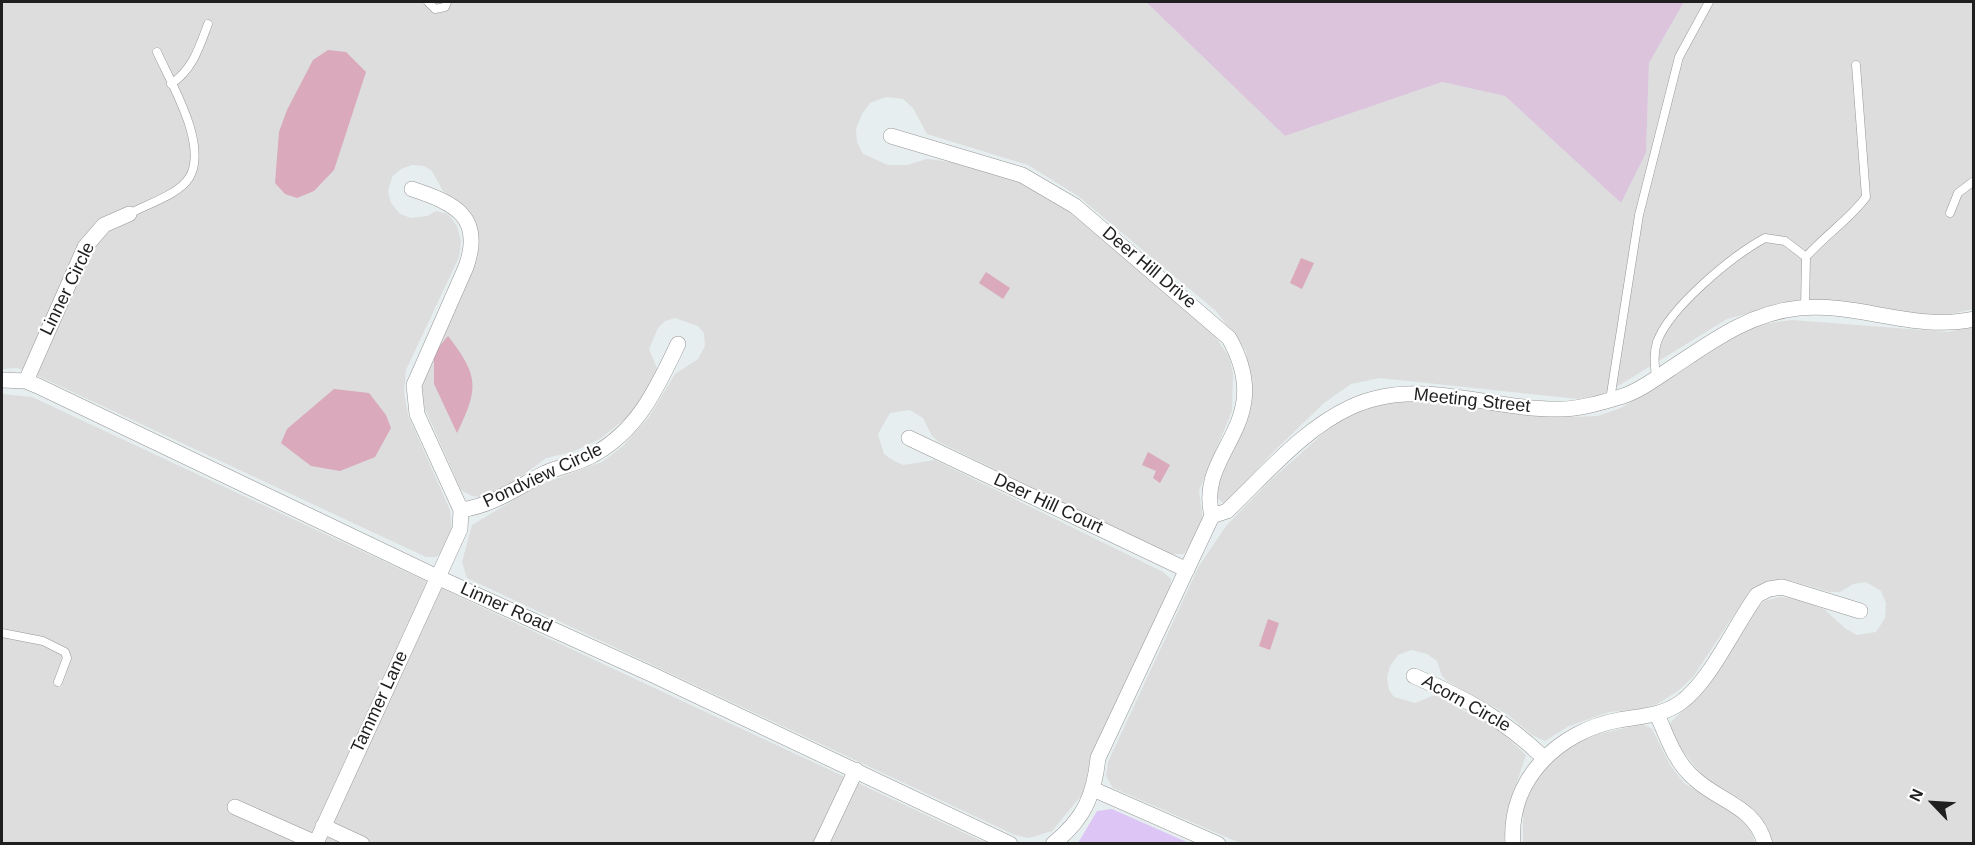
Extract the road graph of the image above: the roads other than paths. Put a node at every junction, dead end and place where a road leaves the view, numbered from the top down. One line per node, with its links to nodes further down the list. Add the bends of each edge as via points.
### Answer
1 (428, 2): 2 (lane, via 435,9 444,8)
2 (447, 2)
3 (1709, 2): 20 (lane, via 1679,57 1639,215)
4 (208, 24): 7 (lane, via 192,64)
5 (157, 52): 7 (lane)
6 (1856, 65): 13 (lane, via 1866,197)
7 (171, 84): 12 (lane, via 193,133 194,166 188,180 174,191)
8 (891, 136): 23 (street, Deer Hill Drive, via 1022,175 1049,189 1076,206 1229,338 1243,369 1245,402 1239,424 1217,468 1208,501)
9 (1974, 181): 11 (lane, via 1958,193)
10 (412, 189): 22 (street, via 456,207 471,235 472,252 414,385 417,414)
11 (1950, 213)
12 (129, 214): 19 (street, Linner Circle, via 104,225 85,247)
13 (1806, 257): 14 (lane); 17 (lane, via 1785,241 1765,238 1694,293 1666,324 1657,342)
14 (1805, 308): 15 (street, Meeting Street, via 1829,307 1949,324); 17 (street, Meeting Street, via 1768,313 1740,325)
15 (1974, 319)
16 (678, 344): 22 (street, Pondview Circle, via 648,406 616,441 496,501)
17 (1656, 379): 20 (street, Meeting Street)
18 (2, 380): 19 (street, Linner Road)
19 (26, 381): 25 (street, Linner Road)
20 (1610, 399): 23 (street, Meeting Street, via 1562,409 1439,394 1380,397 1326,420 1227,511)
21 (909, 438): 24 (street, Deer Hill Court)
22 (461, 510): 25 (street, Tammer Lane, via 460,529)
23 (1212, 516): 24 (street)
24 (1187, 570): 33 (street, via 1098,758)
25 (438, 577): 32 (street, Linner Road); 35 (street, Tammer Lane)
26 (1860, 610): 30 (street, via 1798,590 1769,589 1753,601 1695,690 1680,704)
27 (2, 633): 29 (lane, via 43,641 65,652 67,658)
28 (1414, 676): 31 (street, Acorn Circle, via 1513,729)
29 (58, 682)
30 (1658, 714): 31 (street, via 1593,726 1566,739); 42 (street, via 1678,760 1693,778 1752,817)
31 (1544, 758): 41 (street, via 1519,796)
32 (856, 770): 37 (street); 38 (street, Linner Road)
33 (1095, 790): 39 (street, via 1071,830); 40 (street)
34 (235, 807): 35 (street, via 316,843)
35 (324, 826): 36 (street)
36 (362, 843)
37 (821, 843)
38 (1010, 843)
39 (1053, 843)
40 (1218, 843)
41 (1513, 843)
42 (1765, 843)

